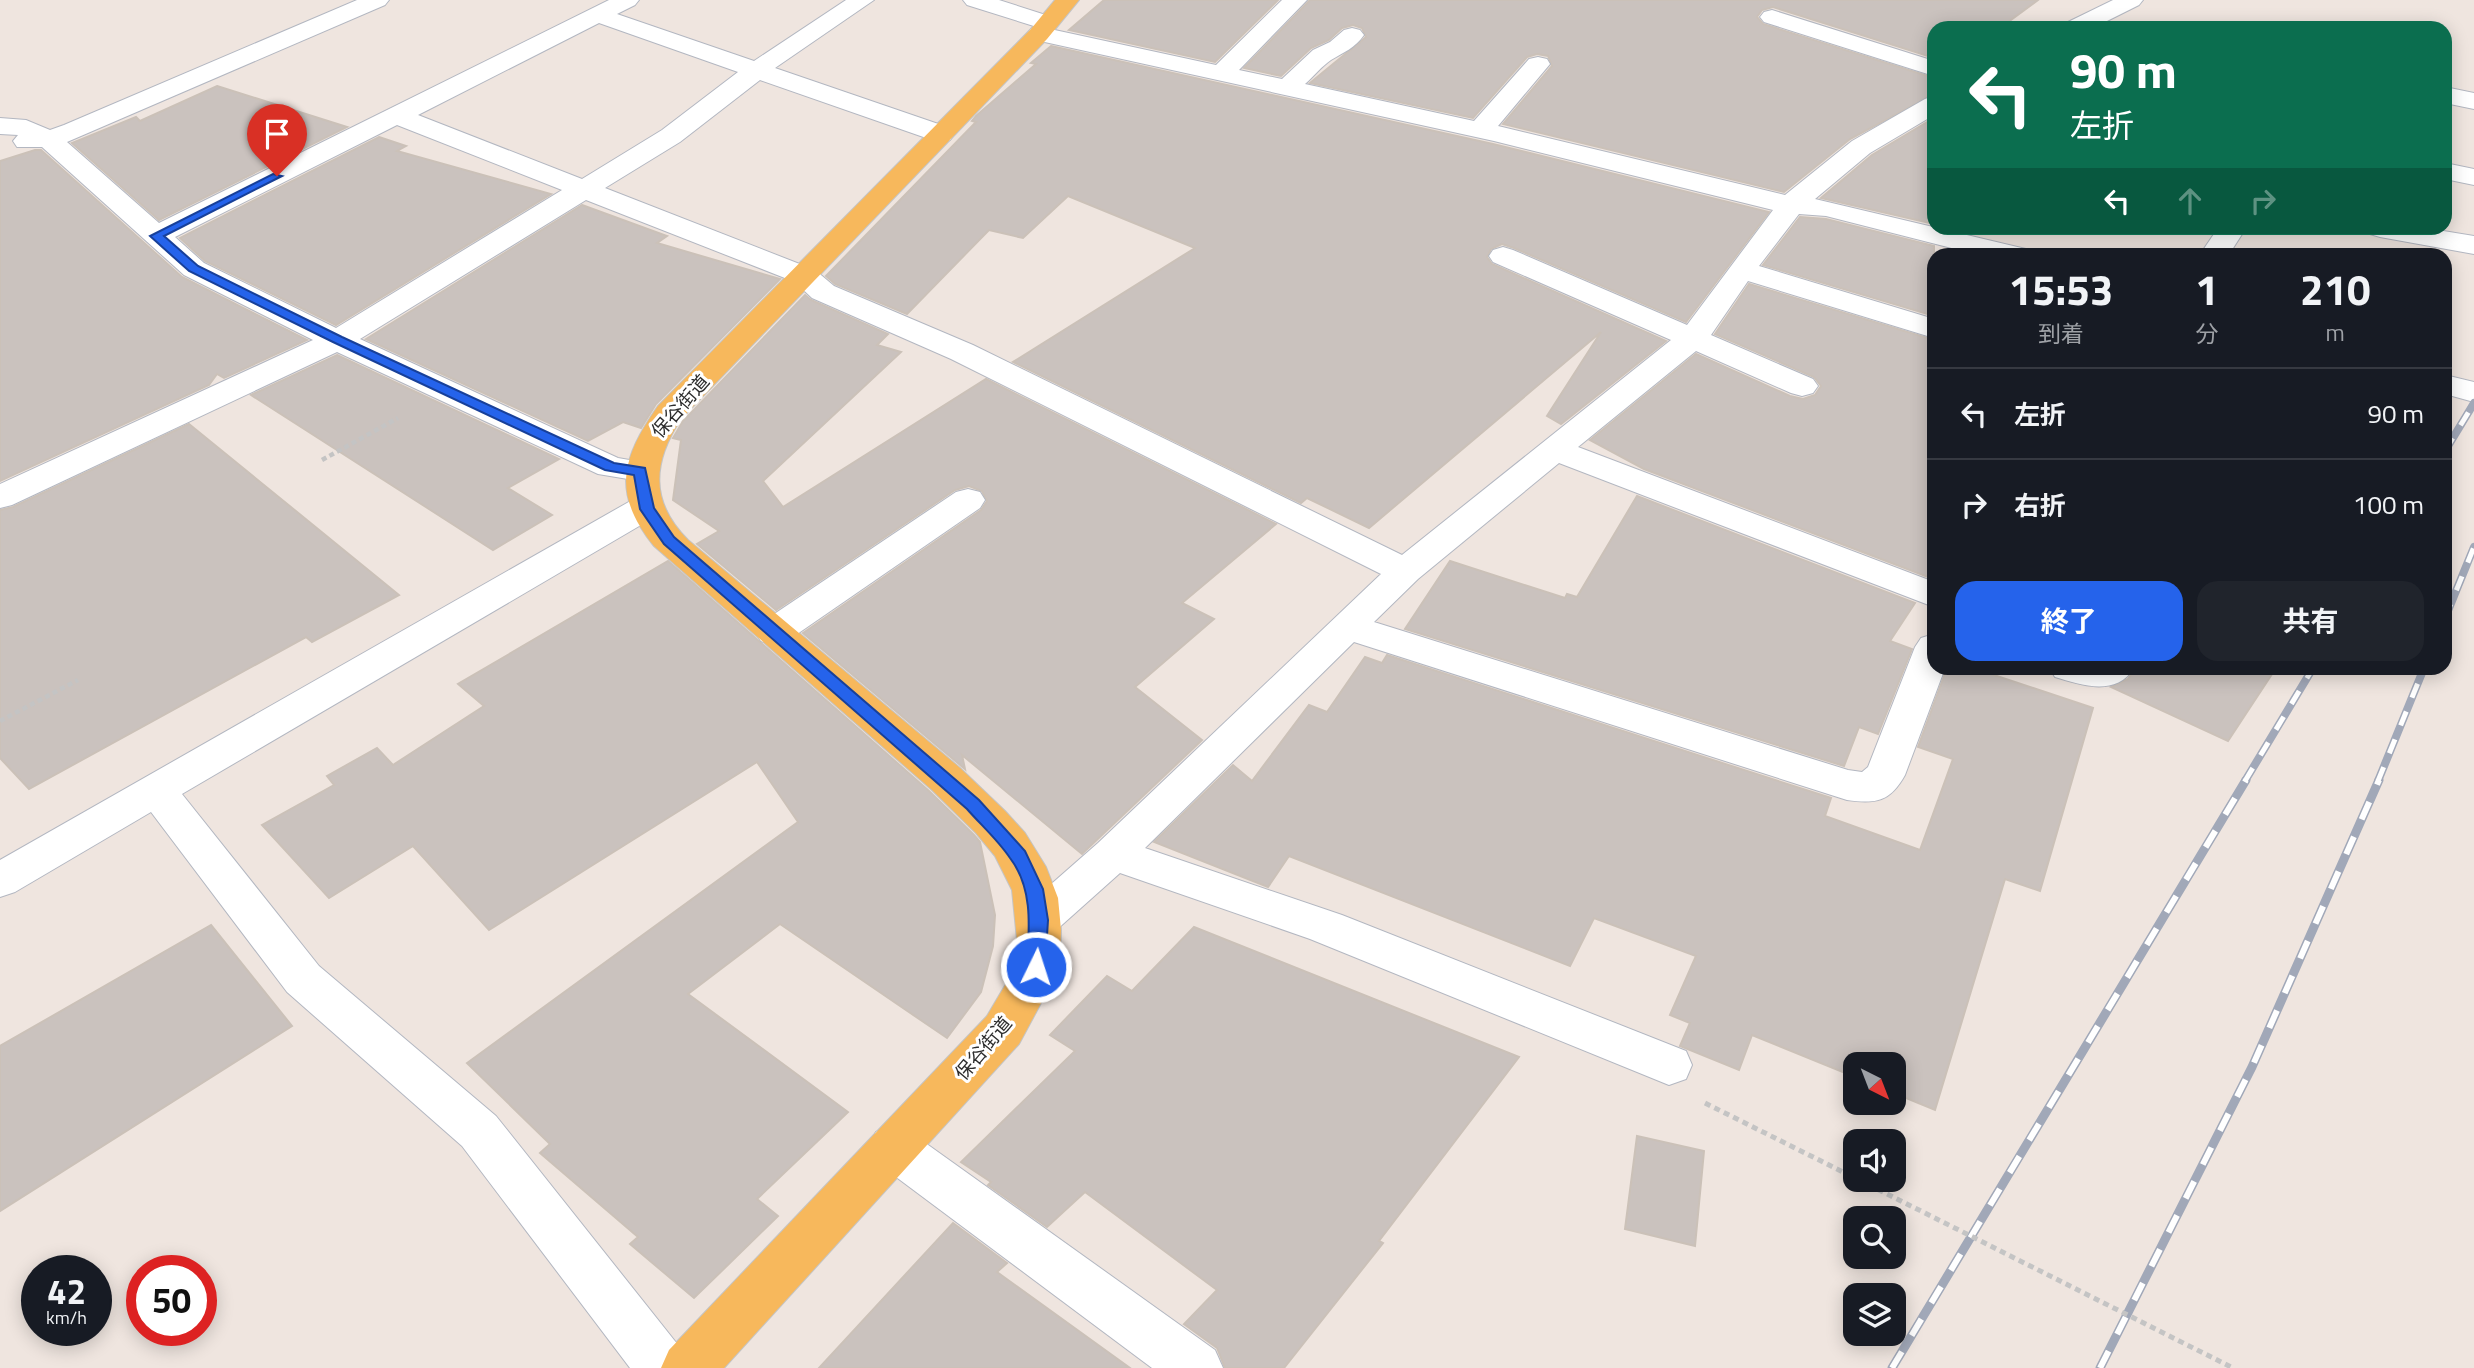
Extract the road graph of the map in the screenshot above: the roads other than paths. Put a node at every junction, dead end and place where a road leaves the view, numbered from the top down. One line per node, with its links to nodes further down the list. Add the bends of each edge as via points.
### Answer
1 (377, 0): 24 (street)
2 (627, 0): 7 (street)
3 (862, 0): 14 (street)
4 (975, 0): 9 (street)
5 (1295, 0): 15 (street)
6 (2131, 0): 10 (street)
7 (597, 15): 14 (street); 20 (street)
8 (1772, 17): 13 (street)
9 (1051, 19): 15 (street); 23 (main road, 保谷街道)
10 (2088, 21)
11 (1352, 35): 16 (street)
12 (1538, 64): 22 (street)
13 (1927, 67)
14 (755, 71): 23 (street); 28 (street, via 671,135)
15 (1222, 74): 16 (street)
16 (1287, 88): 22 (street)
17 (2452, 96): 18 (street)
18 (2474, 101)
19 (1927, 108): 29 (street, via 1861,147)
20 (397, 116): 28 (street); 33 (street)
21 (0, 126): 24 (street, via 26,128)
22 (1480, 130): 29 (street)
23 (941, 134): 38 (main road, 保谷街道)
24 (48, 139): 25 (street); 33 (street)
25 (0, 146)
26 (2452, 172): 27 (street)
27 (2474, 177)
28 (586, 189): 38 (street); 41 (street)
29 (1791, 204): 30 (street); 37 (street)
30 (1927, 233)
31 (1935, 235): 35 (street)
32 (2419, 235): 34 (street)
33 (156, 236): 41 (street, via 194,269)
34 (2474, 245)
35 (1988, 248)
36 (1503, 256): 40 (street)
37 (1741, 270): 39 (street); 40 (street)
38 (805, 276): 46 (main road, 保谷街道, via 669,413 648,443); 49 (street, via 823,292 962,352)
39 (1927, 326)
40 (1694, 337): 42 (street); 45 (street)
41 (337, 340): 46 (street, via 610,467); 47 (street)
42 (1802, 386)
43 (2452, 386): 44 (street)
44 (2474, 392)
45 (1557, 451): 49 (street); 50 (street)
46 (643, 489): 52 (main road, 保谷街道, via 656,525 669,541); 54 (street)
47 (0, 497)
48 (968, 500): 52 (street)
49 (1405, 570): 51 (street)
50 (1927, 592)
51 (1347, 627): 53 (street, via 1847,785 1870,788 1885,775); 55 (street)
52 (774, 632): 57 (main road, 保谷街道, via 973,805 1019,855 1034,889)
53 (1927, 665)
54 (156, 789): 56 (street); 60 (street, via 303,979 479,1131)
55 (1113, 854): 57 (street); 58 (street, via 1326,927)
56 (0, 880)
57 (1039, 920): 59 (main road, 保谷街道, via 1036,967 1003,1030)
58 (1669, 1065)
59 (893, 1147): 61 (main road, 保谷街道); 62 (street)
60 (663, 1368)
61 (688, 1368)
62 (1196, 1368)

